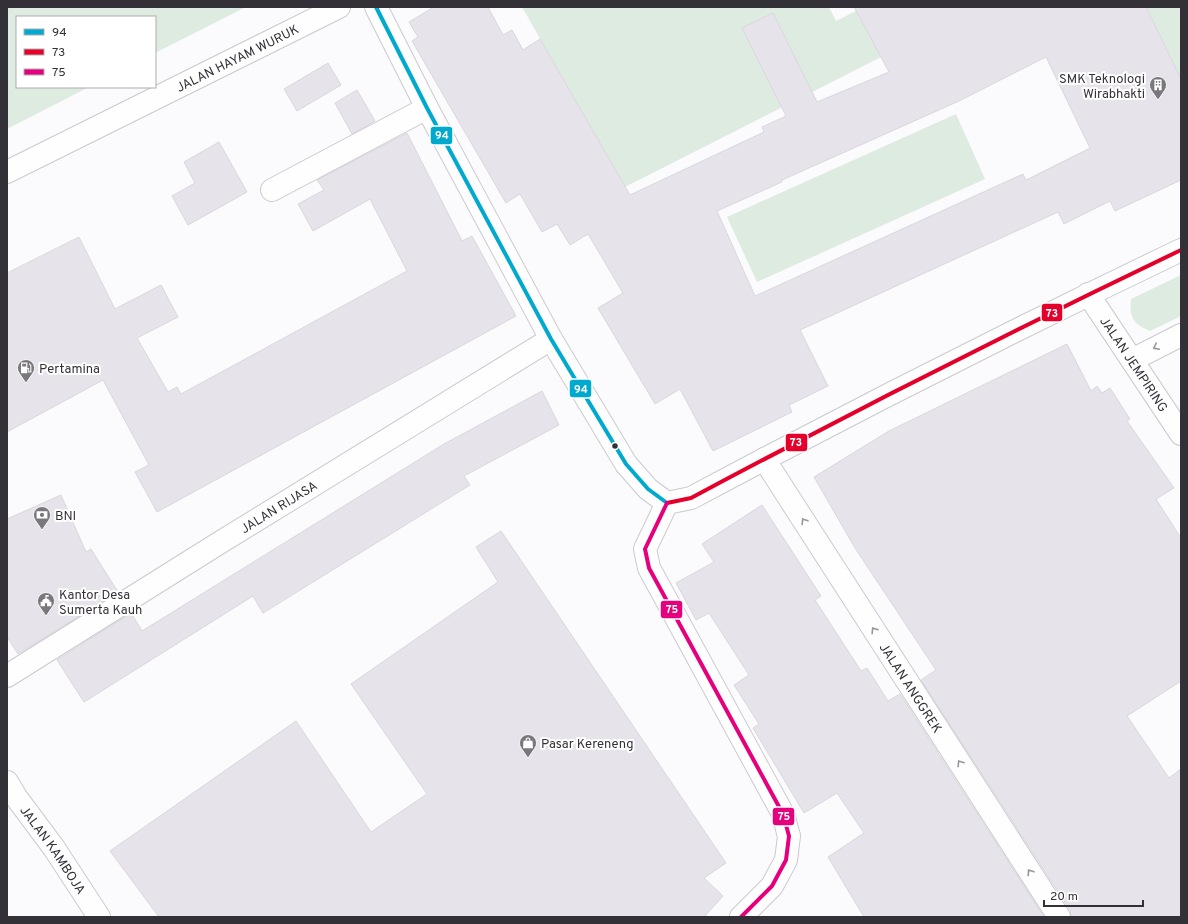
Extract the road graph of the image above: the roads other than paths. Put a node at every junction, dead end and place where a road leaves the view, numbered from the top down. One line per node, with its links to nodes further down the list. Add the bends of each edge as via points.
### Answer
1 (339, 7): 4 (street, JALAN HAYAM WURUK)
2 (376, 7): 3 (street)
3 (427, 108): 5 (street); 9 (street)
4 (7, 172)
5 (272, 190)
6 (1181, 250): 7 (street)
7 (1088, 294): 10 (street, JALAN JEMPIRING); 12 (street)
8 (1181, 335): 10 (street, one-way to 10)
9 (551, 339): 13 (street, via 626,464 648,489); 14 (street, JALAN RIJASA)
10 (1132, 360): 11 (street, JALAN JEMPIRING)
11 (1181, 434)
12 (764, 459): 13 (street, via 691,498); 18 (street, JALAN ANGGREK, one-way to 12)
13 (667, 503): 17 (street, via 645,549 649,568 783,814 790,836 786,860 772,886)
14 (7, 676)
15 (10, 794): 16 (street, JALAN KAMBOJA, via 54,848)
16 (99, 917)
17 (741, 917)
18 (1059, 917)

